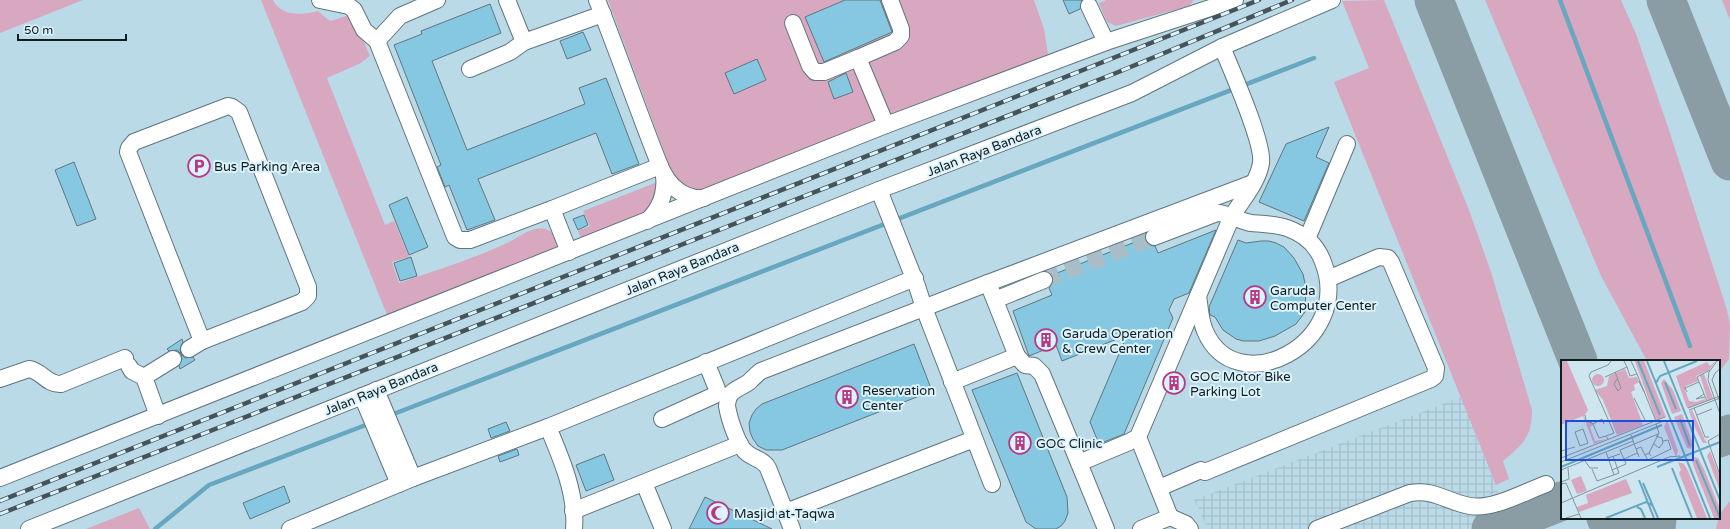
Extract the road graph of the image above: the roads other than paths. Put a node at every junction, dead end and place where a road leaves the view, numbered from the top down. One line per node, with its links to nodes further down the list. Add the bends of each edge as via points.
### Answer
1 (320, 0): 10 (street, via 349,6 354,10 364,30)
2 (437, 0): 10 (street, via 400,16)
3 (507, 0): 11 (street)
4 (890, 0): 14 (street, via 901,29 901,36 895,42)
5 (1332, 0): 13 (street, Jalan Raya Bandara)
6 (1226, 2): 12 (street)
7 (1089, 6): 12 (street)
8 (600, 7): 11 (street); 18 (street)
9 (793, 23): 14 (street, via 810,66 815,72 824,72)
10 (377, 41): 22 (street, via 455,237 470,240)
11 (524, 42): 15 (street, via 510,52)
12 (1106, 42): 16 (street)
13 (1222, 47): 19 (street, via 1248,112 1262,156); 20 (street, Jalan Raya Bandara, via 1132,93)
14 (858, 58): 16 (street)
15 (470, 69)
16 (886, 125): 21 (street)
17 (1347, 144): 26 (street)
18 (662, 171): 21 (street, via 672,187 693,198); 22 (street); 24 (street, via 664,188 661,203)
19 (1253, 183): 23 (street); 31 (street)
20 (879, 190): 28 (street); 42 (street, Jalan Raya Bandara)
21 (706, 198): 24 (street)
22 (552, 209): 27 (street)
23 (1232, 216): 25 (street, via 1216,213); 26 (street, via 1247,222 1277,225); 32 (street)
24 (647, 221): 27 (street)
25 (1154, 237)
26 (1308, 239): 29 (street, via 1316,247)
27 (569, 252): 43 (street)
28 (915, 278): 34 (street); 38 (street)
29 (1328, 279): 32 (street, via 1327,303 1311,337 1292,353 1261,363 1237,361 1226,357 1218,350 1205,332); 55 (street, via 1379,257 1388,258 1436,368 1435,376 1205,472 1201,470)
30 (1044, 280): 33 (street)
31 (988, 283): 33 (street); 34 (street)
32 (1198, 296): 46 (street)
33 (994, 300): 36 (street)
34 (924, 308): 41 (street); 48 (street, via 761,371 734,390 727,406)
35 (196, 345): 35 (street, via 302,302 309,291 238,112 228,106 134,142 129,148 129,155)
36 (1017, 356): 41 (street); 49 (street, via 1025,365 1034,366 1042,374)
37 (173, 359): 39 (street)
38 (706, 362): 44 (street, via 717,389 715,395); 45 (street)
39 (144, 377): 40 (street, via 132,371 127,362 61,384 51,383 29,369); 43 (street)
40 (0, 379)
41 (952, 382): 47 (street)
42 (369, 393): 51 (street); 60 (street, Jalan Raya Bandara)
43 (158, 416): 50 (street)
44 (662, 419)
45 (548, 427): 51 (street); 56 (street, via 567,475)
46 (1138, 437): 49 (street); 55 (street)
47 (974, 439): 53 (street); 57 (street)
48 (740, 444): 52 (street); 57 (street, via 748,454 766,464)
49 (1078, 462): 64 (street)
50 (0, 478)
51 (406, 481): 61 (street)
52 (644, 483): 56 (street); 59 (street)
53 (992, 484)
54 (1546, 484): 67 (street, via 1484,507 1463,504 1436,494 1410,493)
55 (1159, 488): 58 (street)
56 (573, 511): 62 (street)
57 (786, 512): 63 (street)
58 (1170, 517): 65 (street); 66 (street, via 1186,524)
59 (659, 528)
60 (29, 529)
61 (290, 529)
62 (574, 529)
63 (792, 529)
64 (1106, 529)
65 (1141, 529)
66 (1190, 529)
67 (1317, 529)

